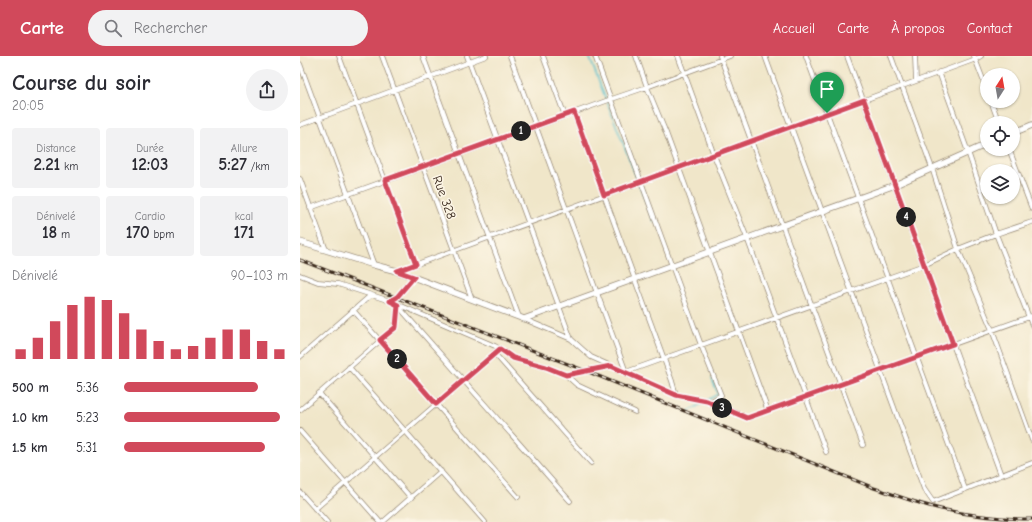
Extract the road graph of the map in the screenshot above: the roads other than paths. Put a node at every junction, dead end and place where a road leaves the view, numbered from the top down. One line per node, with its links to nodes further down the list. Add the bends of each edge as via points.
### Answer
1 (340, 56): 32 (street)
2 (382, 56): 29 (street, Rue 328)
3 (423, 56): 25 (street)
4 (467, 56): 20 (street)
5 (486, 56): 20 (street)
6 (510, 56): 39 (street)
7 (543, 56): 35 (street)
8 (595, 56): 30 (street)
9 (636, 56): 28 (street)
10 (678, 56): 24 (street)
11 (730, 56): 18 (street)
12 (765, 56): 40 (street)
13 (806, 56): 34 (street)
14 (847, 56): 31 (street)
15 (891, 56): 27 (street)
16 (915, 56): 26 (street)
17 (981, 56): 19 (street)
18 (721, 58): 24 (street); 43 (street)
19 (975, 58): 22 (street); 23 (street)
20 (470, 62): 25 (street); 42 (street)
21 (300, 64): 36 (street)
22 (980, 71)
23 (939, 72): 26 (street); 45 (street)
24 (684, 73): 28 (street); 47 (street)
25 (431, 76): 29 (street); 46 (street)
26 (916, 81): 27 (street)
27 (902, 86): 31 (street); 51 (street)
28 (647, 87): 30 (street); 50 (street)
29 (395, 90): 32 (street); 49 (street, Rue 328)
30 (611, 99): 33 (street); 54 (street)
31 (864, 100): 34 (street); 55 (street)
32 (357, 104): 36 (street); 53 (street)
33 (574, 112): 35 (street); 57 (street)
34 (827, 113): 40 (street); 58 (street)
35 (565, 116): 39 (street)
36 (320, 117): 37 (street); 56 (street)
37 (300, 124)
38 (1032, 125): 41 (street)
39 (535, 126): 42 (street); 60 (street)
40 (791, 127): 43 (street); 62 (street)
41 (1020, 130)
42 (498, 140): 46 (street); 64 (street)
43 (752, 141): 47 (street); 65 (street)
44 (980, 147): 45 (street)
45 (968, 152): 51 (street); 66 (street)
46 (459, 154): 49 (street); 67 (street)
47 (714, 155): 50 (street); 68 (street)
48 (1012, 156): 61 (street)
49 (423, 167): 53 (street); 72 (street, Rue 328)
50 (679, 168): 54 (street); 73 (street)
51 (932, 168): 55 (street); 70 (street)
52 (300, 179): 59 (street)
53 (385, 180): 56 (street); 74 (street)
54 (641, 182): 57 (street); 76 (street)
55 (895, 185): 58 (street); 77 (street)
56 (348, 194): 59 (street); 75 (street)
57 (604, 195): 60 (street); 82 (street)
58 (858, 198): 62 (street); 81 (street)
59 (310, 208): 71 (street)
60 (566, 209): 64 (street); 84 (street)
61 (1032, 209)
62 (822, 211): 65 (street); 83 (street)
63 (1032, 222): 66 (street)
64 (529, 223): 67 (street); 90 (street)
65 (782, 225): 68 (street); 89 (street)
66 (996, 234): 70 (street); 92 (street)
67 (490, 237): 72 (street); 93 (street)
68 (747, 238): 73 (street); 94 (street)
69 (300, 242): 71 (street)
70 (958, 249): 77 (street); 96 (street)
71 (326, 250): 75 (street)
72 (454, 250): 74 (street); 86 (street, Rue 328)
73 (710, 252): 76 (street); 97 (street)
74 (416, 264): 78 (street)
75 (374, 265): 78 (street)
76 (672, 265): 82 (street); 101 (street)
77 (924, 265): 81 (street); 100 (street)
78 (397, 271): 80 (street)
79 (300, 275): 85 (street)
80 (414, 277): 86 (street); 87 (street, via 397,297)
81 (888, 278): 83 (street); 105 (street)
82 (634, 279): 84 (street); 106 (street)
83 (851, 291): 89 (street); 109 (street)
84 (596, 292): 90 (street); 110 (street)
85 (371, 295): 87 (street); 91 (street)
86 (472, 299): 93 (street)
87 (390, 301): 88 (street)
88 (398, 305): 99 (street, via 396,327); 102 (street); 112 (street)
89 (812, 305): 94 (street); 113 (street)
90 (559, 306): 93 (street); 98 (street)
91 (354, 310): 99 (street); 104 (street)
92 (1030, 316): 95 (street); 96 (street)
93 (522, 318): 98 (street)
94 (776, 318): 97 (street); 116 (street)
95 (1032, 325)
96 (992, 330): 100 (street); 124 (street)
97 (739, 331): 101 (street); 120 (street)
98 (571, 339): 107 (street, via 591,357)
99 (380, 340): 108 (street); 118 (street)
100 (953, 344): 105 (street); 131 (street)
101 (701, 345): 106 (street); 117 (street, via 721,396)
102 (500, 349): 103 (street); 111 (street, via 513,358)
103 (494, 353): 112 (street); 128 (street)
104 (300, 357)
105 (917, 357): 109 (street); 133 (street)
106 (664, 359): 110 (street); 115 (street)
107 (611, 366): 110 (street); 111 (street)
108 (349, 367): 114 (street); 123 (street)
109 (880, 370): 113 (street); 133 (street, via 924,489 933,502)
110 (626, 372): 115 (street)
111 (566, 375): 121 (street, via 577,385)
112 (464, 380): 118 (street); 137 (street)
113 (841, 385): 116 (street); 125 (street)
114 (319, 393): 119 (street); 127 (street)
115 (676, 395): 117 (street)
116 (806, 397): 120 (street); 126 (street)
117 (710, 402): 120 (street, via 747,418)
118 (436, 404): 123 (street); 135 (street)
119 (300, 410)
120 (768, 411)
121 (634, 412)
122 (300, 431): 132 (street)
123 (405, 431): 127 (street); 130 (street)
124 (1032, 440)
125 (863, 444)
126 (826, 452)
127 (375, 457): 132 (street); 136 (street)
128 (591, 463)
129 (1032, 463): 131 (street)
130 (441, 472): 136 (street); 141 (street)
131 (1001, 475): 133 (street)
132 (345, 482): 138 (street); 140 (street)
133 (965, 489)
134 (300, 492): 138 (street)
135 (518, 497)
136 (411, 498): 140 (street)
137 (570, 501)
138 (315, 509): 139 (street)
139 (327, 522)
140 (382, 522)
141 (485, 522)

